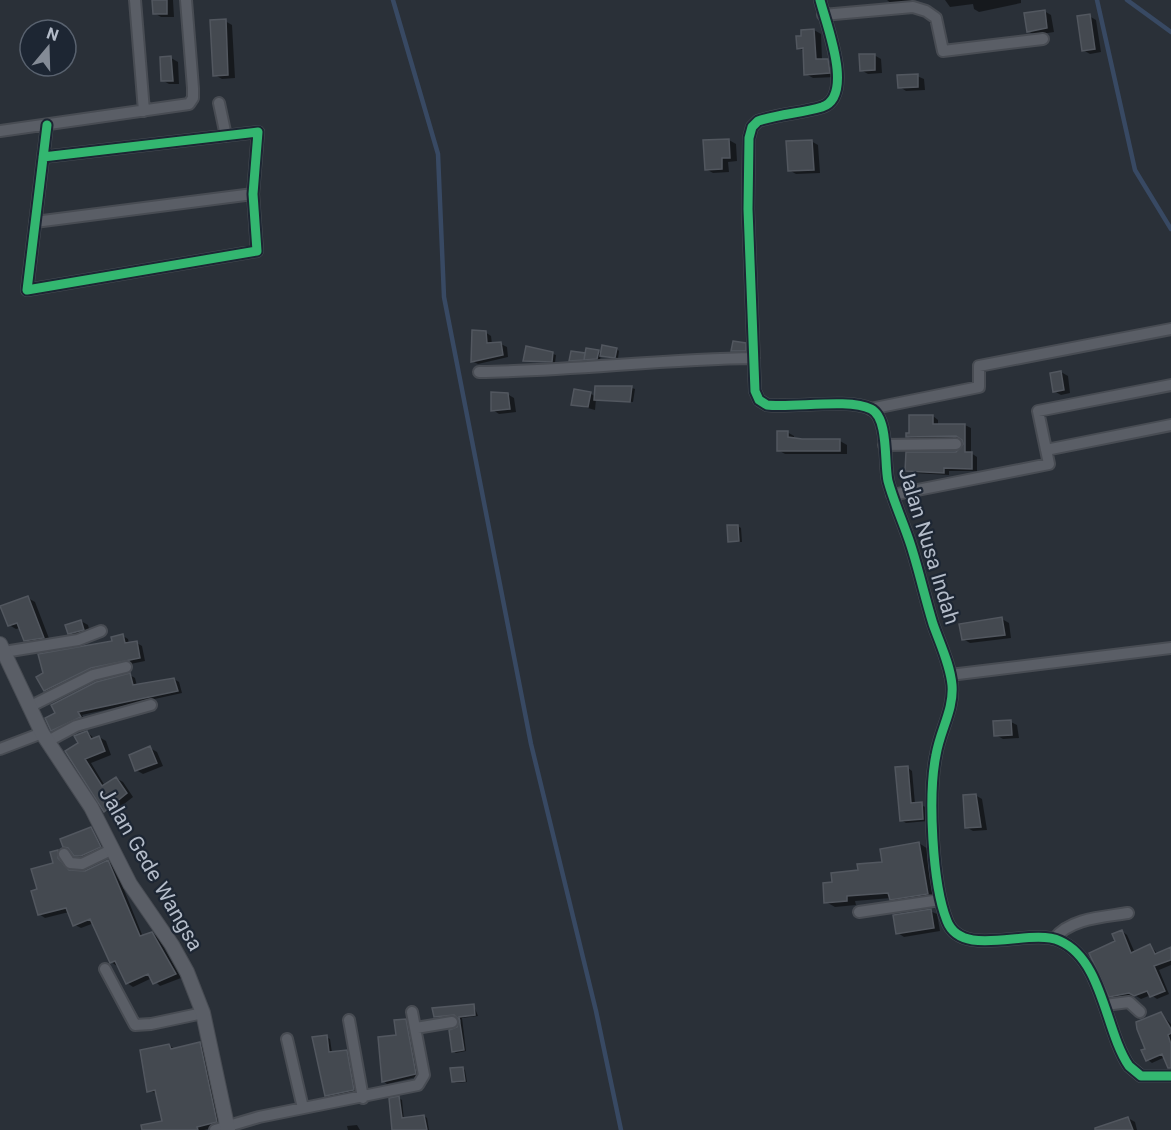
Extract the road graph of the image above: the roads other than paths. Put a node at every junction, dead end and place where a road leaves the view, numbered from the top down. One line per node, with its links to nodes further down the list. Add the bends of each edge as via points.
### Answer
1 (135, 0): 8 (street)
2 (186, 0): 8 (street, via 193,98 189,104)
3 (820, 0): 5 (street)
4 (913, 4): 5 (street); 6 (street, via 936,18 943,51)
5 (823, 15): 16 (street, via 837,66 838,93 834,100 824,106 759,121 749,138)
6 (1043, 39)
7 (219, 103): 11 (street)
8 (144, 111): 9 (street)
9 (47, 125): 10 (street); 12 (street)
10 (0, 131)
11 (226, 136): 12 (street); 13 (street, via 258,132)
12 (43, 157): 14 (street)
13 (253, 194): 14 (street); 14 (street, via 257,251 27,290)
14 (35, 222)
15 (1171, 329): 19 (street, via 979,366 979,387)
16 (754, 358): 17 (street); 19 (street, via 755,391 767,405 850,405)
17 (479, 372)
18 (1171, 385): 23 (street, via 1038,411)
19 (870, 409): 22 (street, Jalan Nusa Indah, via 881,424)
20 (1171, 425): 23 (street)
21 (956, 444): 22 (street)
22 (884, 445): 24 (street, Jalan Nusa Indah)
23 (1046, 450): 24 (street, via 1049,464)
24 (892, 495): 29 (street, Jalan Nusa Indah)
25 (101, 631): 26 (street, via 78,640)
26 (2, 648): 31 (street, Jalan Gede Wangsa)
27 (1171, 648): 29 (street)
28 (126, 667): 31 (street, via 93,675)
29 (950, 675): 36 (street, Jalan Nusa Indah, via 952,702 933,771 932,812)
30 (151, 705): 32 (street)
31 (29, 707): 32 (street, Jalan Gede Wangsa)
32 (45, 737): 33 (street); 34 (street, Jalan Gede Wangsa)
33 (0, 749)
34 (113, 849): 35 (street, via 78,865 70,863); 44 (street, Jalan Gede Wangsa, via 142,904 180,958)
35 (64, 854)
36 (940, 900): 37 (street); 39 (street, Jalan Nusa Indah, via 948,924 964,938)
37 (858, 912)
38 (1128, 913): 39 (street, via 1067,927)
39 (1054, 939): 41 (street, via 1072,948 1082,959)
40 (105, 969): 44 (street, via 135,1025)
41 (1105, 1005): 43 (street, via 1133,1002); 49 (street, via 1123,1058 1133,1070 1141,1076)
42 (412, 1012): 47 (street)
43 (1140, 1012)
44 (204, 1013): 52 (street, Jalan Gede Wangsa)
45 (349, 1020): 50 (street)
46 (452, 1022): 47 (street)
47 (416, 1028): 50 (street, via 422,1082)
48 (287, 1039): 51 (street)
49 (1171, 1076)
50 (363, 1098): 51 (street)
51 (303, 1108): 52 (street)
52 (223, 1129)

